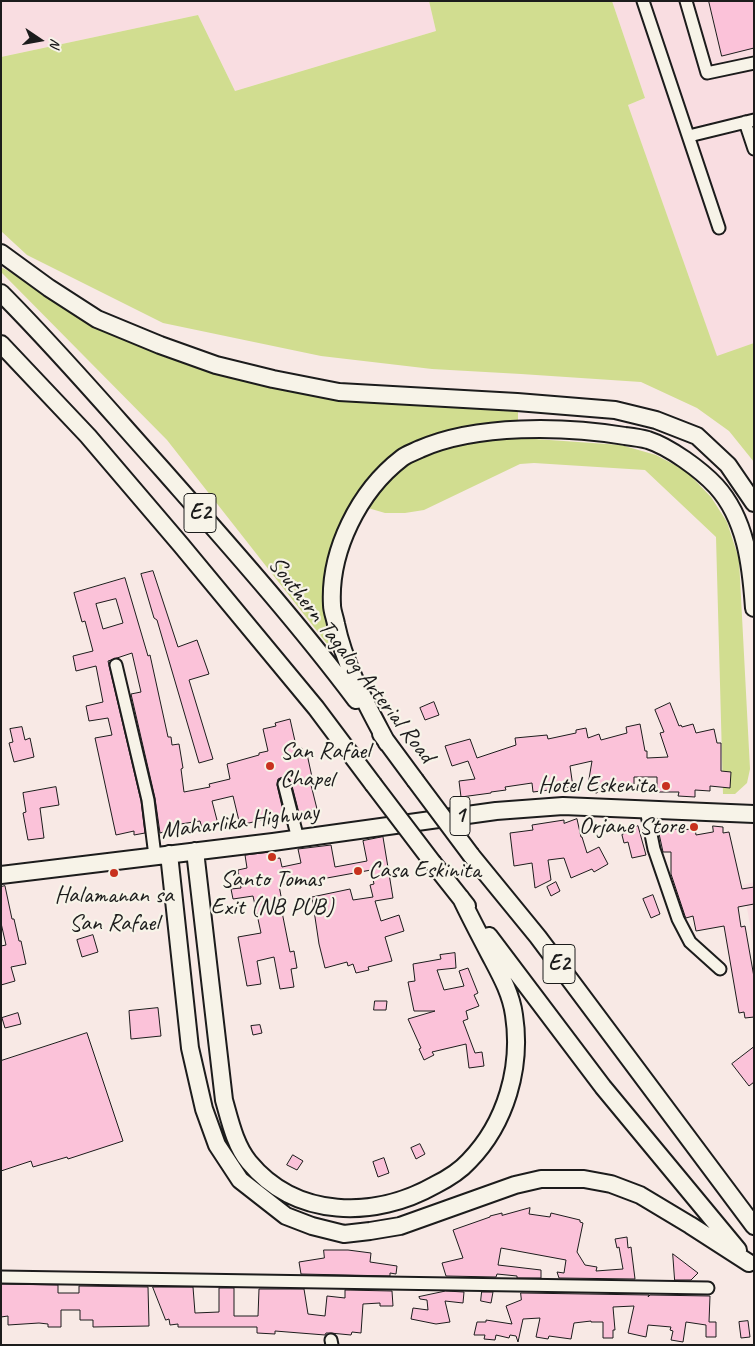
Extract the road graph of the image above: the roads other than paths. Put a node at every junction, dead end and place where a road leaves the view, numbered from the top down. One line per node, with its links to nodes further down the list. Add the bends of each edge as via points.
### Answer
1 (642, 1): 5 (street)
2 (686, 1): 3 (street, via 707,73)
3 (754, 63)
4 (749, 121): 5 (street); 6 (street)
5 (689, 136): 7 (street)
6 (754, 149)
7 (719, 228)
8 (1, 253): 11 (highway, via 97,319 216,365 339,392 606,409 656,420 697,436 728,465)
9 (1, 293): 14 (highway, Southern Tagalog Arterial Road / E2, via 228,544 335,672)
10 (1, 344): 22 (highway, E2, bridge, via 88,436 181,545 316,708)
11 (754, 503)
12 (754, 608): 14 (highway, via 751,566 738,517 716,486 684,458 649,440 599,432 492,431 439,440 403,457 372,487 347,527 335,562 332,605 340,643 354,680)
13 (116, 665): 20 (street)
14 (387, 743): 24 (highway, Southern Tagalog Arterial Road / E2, bridge, via 471,855 538,937)
15 (284, 784): 18 (street)
16 (646, 810): 17 (highway, Maharlika Highway / 1); 18 (highway, Maharlika Highway / 1, via 563,806 496,811); 23 (street, via 654,849 678,919 690,942)
17 (754, 814)
18 (298, 839): 19 (highway, Maharlika Highway / 1)
19 (195, 851): 20 (highway, Maharlika Highway / 1); 22 (highway, via 224,1100 235,1136 248,1162 270,1182 306,1202 337,1208 365,1209 394,1202 420,1194 446,1180 468,1162 502,1111 512,1081 516,1053 514,1013 506,988)
20 (162, 855): 21 (highway, Maharlika Highway / 1); 25 (highway, via 190,1048 204,1109 217,1145 240,1180 286,1216 344,1234 370,1231 400,1226 515,1185 541,1180 584,1179 611,1184 640,1195)
21 (1, 875)
22 (460, 898): 25 (highway, E2, via 614,1100)
23 (720, 969)
24 (754, 1226)
25 (752, 1266)
26 (1, 1277): 27 (street)
27 (708, 1288)

